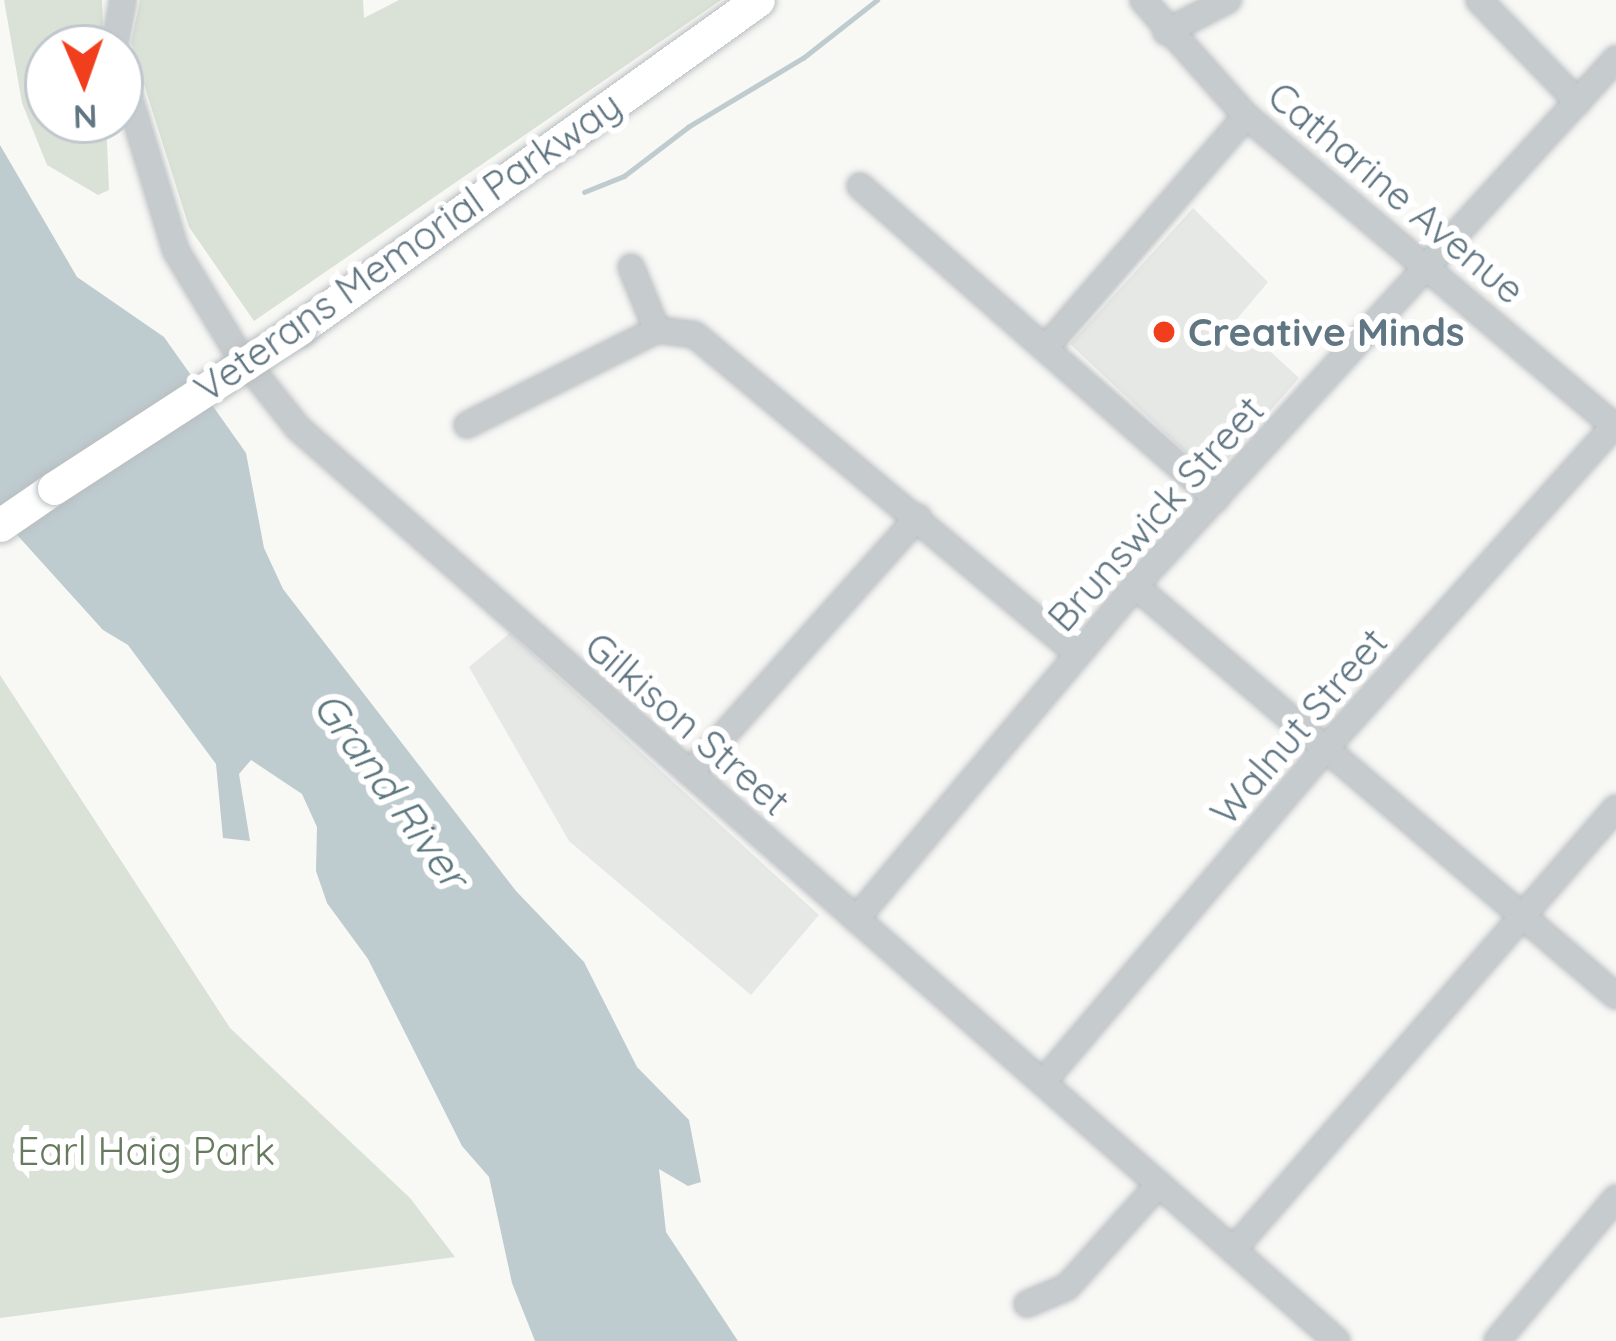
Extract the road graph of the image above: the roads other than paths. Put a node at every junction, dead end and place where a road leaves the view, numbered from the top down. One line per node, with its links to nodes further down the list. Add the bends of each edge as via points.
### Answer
1 (758, 0): 17 (main road, Veterans Memorial Parkway, bridge, via 300,328)
2 (1143, 0): 5 (street, Catharine Avenue)
3 (1228, 0): 5 (street)
4 (1479, 0): 7 (street)
5 (1166, 32): 8 (street, Catharine Avenue)
6 (1616, 59): 7 (street, Brunswick Street)
7 (1578, 102): 12 (street, Brunswick Street)
8 (1246, 116): 12 (street, Catharine Avenue); 14 (street)
9 (143, 144): 25 (street, Gilkison Street, via 176,251 236,350 298,428)
10 (860, 186): 14 (street)
11 (631, 267): 13 (street)
12 (1429, 267): 16 (street, Catharine Avenue); 18 (street, Brunswick Street)
13 (658, 330): 15 (street); 20 (street, via 694,335)
14 (1047, 346): 18 (street)
15 (467, 425)
16 (1616, 426): 24 (street, Walnut Street)
17 (54, 488): 19 (main road, Veterans Memorial Parkway); 21 (main road, Veterans Memorial Parkway)
18 (1216, 499): 22 (street, Brunswick Street)
19 (0, 511)
20 (918, 517): 23 (street); 25 (street)
21 (0, 525)
22 (1136, 586): 23 (street, Brunswick Street); 24 (street)
23 (1077, 653): 28 (street, Brunswick Street)
24 (1325, 749): 27 (street); 30 (street, Walnut Street)
25 (690, 773): 28 (street, Gilkison Street)
26 (1616, 808): 27 (street)
27 (1520, 918): 29 (street); 33 (street)
28 (856, 919): 30 (street, Gilkison Street)
29 (1616, 996)
30 (1043, 1082): 31 (street, Gilkison Street)
31 (1159, 1184): 33 (street, Gilkison Street); 34 (street, via 1066,1287)
32 (1616, 1198): 36 (street)
33 (1233, 1250): 35 (street, Gilkison Street)
34 (1027, 1304)
35 (1337, 1341)
36 (1497, 1341)

